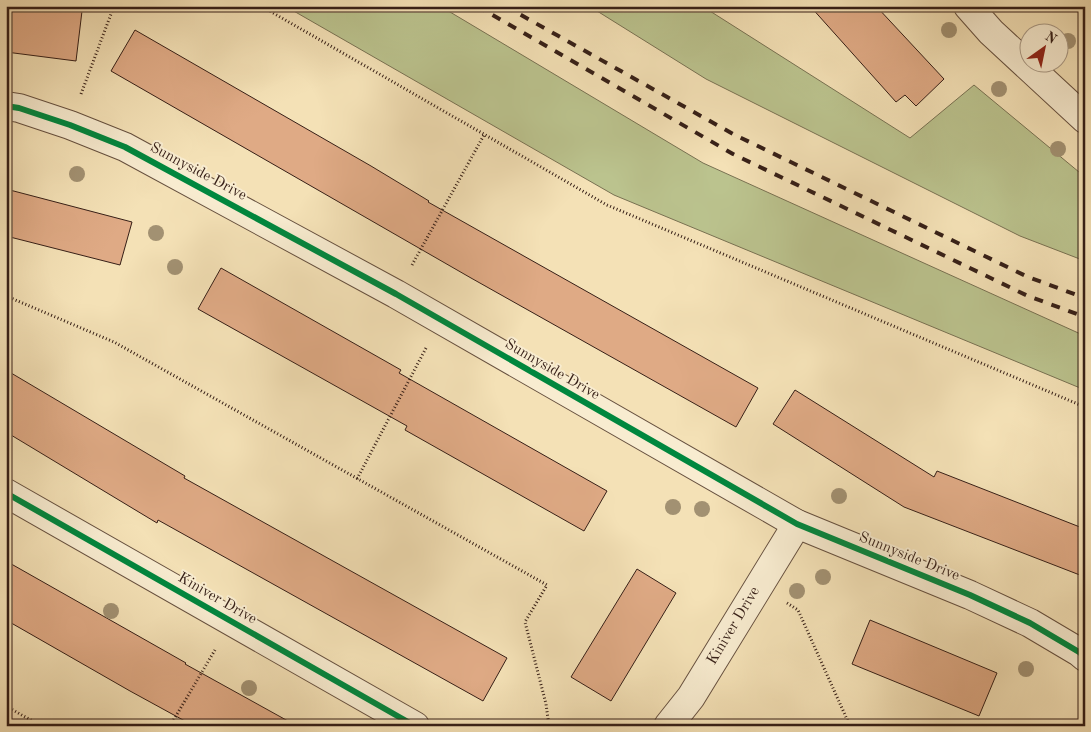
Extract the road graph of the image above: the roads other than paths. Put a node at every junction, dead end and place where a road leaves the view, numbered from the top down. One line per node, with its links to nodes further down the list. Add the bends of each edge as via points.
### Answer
1 (968, 6): 3 (street, via 991,32)
2 (6, 106): 5 (street, Sunnyside Drive, via 70,125 125,147 396,294)
3 (1085, 119)
4 (6, 493): 7 (street, Kiniver Drive)
5 (797, 524): 6 (street, Sunnyside Drive, via 1022,619); 8 (street, Kiniver Drive, via 690,697)
6 (1085, 657)
7 (415, 726)
8 (668, 726)

